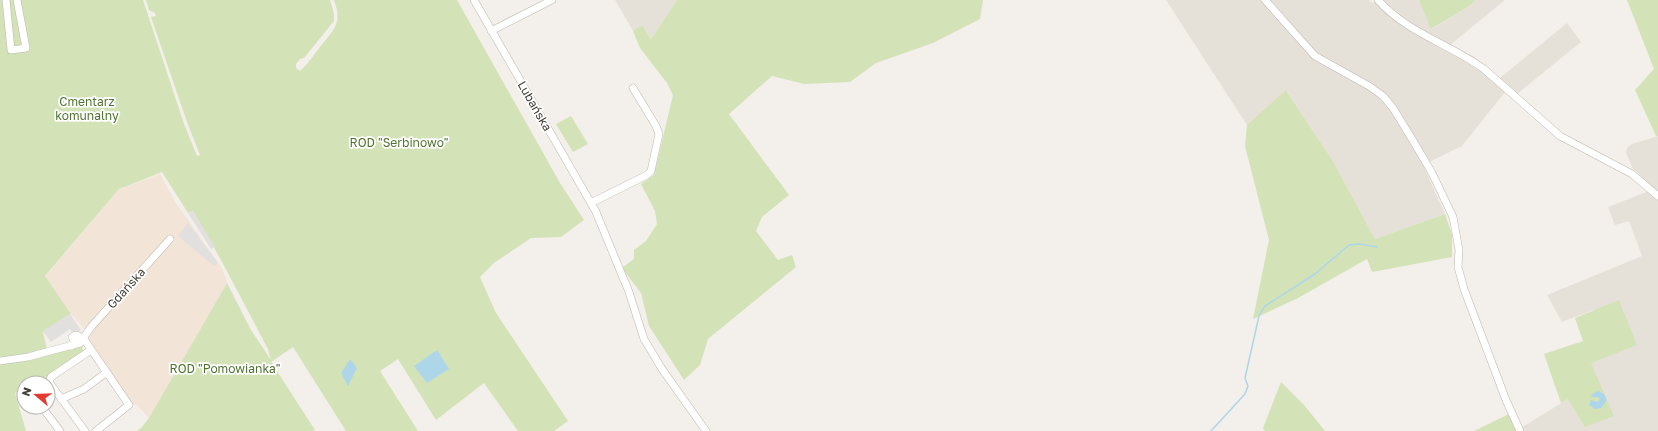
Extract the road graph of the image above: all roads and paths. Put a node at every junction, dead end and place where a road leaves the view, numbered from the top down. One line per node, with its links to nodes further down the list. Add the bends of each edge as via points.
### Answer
1 (6, 0): 2 (street, via 11,50 26,48)
2 (16, 0)
3 (474, 0): 7 (street, Lubańska)
4 (552, 0): 7 (street)
5 (1265, 0): 24 (street, via 1315,56 1383,96 1415,144 1454,217 1458,267 1464,289)
6 (1378, 0): 9 (street, via 1411,28 1474,61 1560,136 1632,174)
7 (491, 31): 10 (street, Lubańska)
8 (633, 88): 10 (street, via 659,134 651,171)
9 (1658, 196)
10 (591, 203): 23 (street, Lubańska, via 629,292 644,339)
11 (170, 239): 12 (street, Gdańska, via 91,327)
12 (82, 341): 13 (street); 14 (street, via 14,361)
13 (91, 350): 15 (street); 16 (street)
14 (0, 362)
15 (107, 372): 18 (street, via 84,389); 22 (street, via 129,405)
16 (54, 375)
17 (56, 392): 18 (street)
18 (61, 399): 21 (street)
19 (48, 415): 20 (street)
20 (60, 431)
21 (85, 431)
22 (96, 431)
23 (706, 431)
24 (1520, 431)

